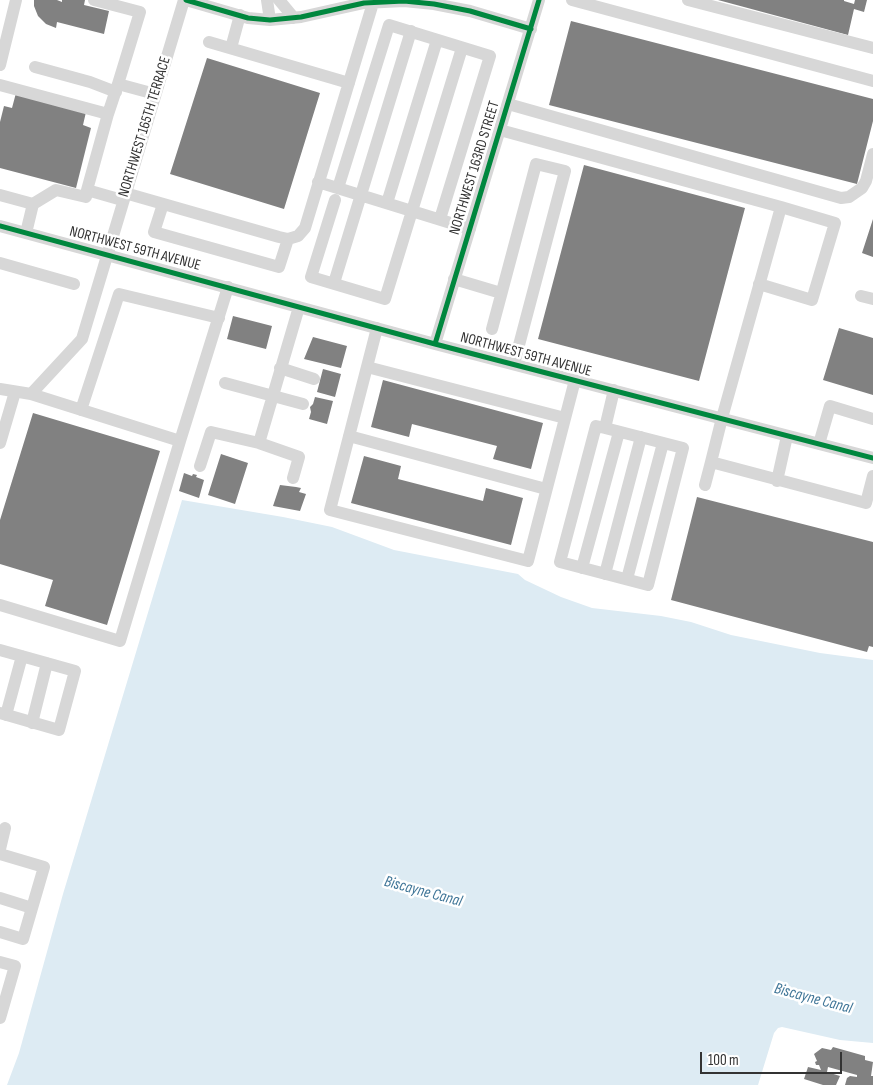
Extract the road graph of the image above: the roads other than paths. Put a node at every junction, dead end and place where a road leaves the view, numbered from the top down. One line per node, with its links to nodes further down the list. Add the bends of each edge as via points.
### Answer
1 (16, 0): 24 (street)
2 (94, 0): 13 (street)
3 (185, 0): 14 (street); 30 (street, NORTHWEST 165TH TERRACE)
4 (267, 0): 16 (street)
5 (279, 0): 15 (street)
6 (401, 0): 10 (street); 17 (street, via 470,11)
7 (539, 0): 17 (street, NORTHWEST 163RD STREET)
8 (572, 0): 26 (street)
9 (688, 0): 12 (street)
10 (387, 1): 11 (street)
11 (373, 2): 15 (street); 27 (street)
12 (705, 2): 23 (street)
13 (142, 6): 29 (street)
14 (240, 15): 16 (street); 21 (street)
15 (294, 18): 16 (street)
16 (270, 20)
17 (531, 29): 31 (street, NORTHWEST 163RD STREET)
18 (411, 32): 19 (street); 39 (street, via 389,24); 41 (street)
19 (437, 40): 22 (street); 43 (street)
20 (209, 42): 21 (street)
21 (231, 48): 27 (street)
22 (462, 48): 47 (street); 48 (street, via 490,56)
23 (873, 48)
24 (0, 65)
25 (35, 67): 29 (street)
26 (873, 81)
27 (348, 83): 37 (street)
28 (0, 85): 32 (street)
29 (117, 88): 30 (street); 32 (street)
30 (155, 94): 42 (street, NORTHWEST 165TH TERRACE)
31 (508, 104): 33 (street, NORTHWEST 163RD STREET); 35 (street, via 841,198 849,197 862,188)
32 (108, 114): 38 (street)
33 (500, 130): 34 (street); 50 (street, NORTHWEST 163RD STREET)
34 (542, 141): 36 (street); 46 (street)
35 (873, 154)
36 (536, 164): 60 (street); 66 (street, via 565,171)
37 (318, 182): 39 (street); 52 (street, via 305,228 298,236)
38 (87, 190): 42 (street); 44 (street, via 86,196 56,190)
39 (337, 194): 41 (street); 56 (street, via 311,277)
40 (0, 195): 44 (street)
41 (360, 195): 43 (street); 56 (street)
42 (124, 196): 45 (street); 53 (street, NORTHWEST 165TH TERRACE)
43 (387, 203): 47 (street)
44 (32, 204): 51 (street)
45 (163, 204): 52 (street); 52 (street, via 154,232 163,235 279,267)
46 (781, 207): 58 (street); 58 (street, via 835,223 812,300)
47 (412, 211): 48 (street); 56 (street, via 385,299)
48 (440, 220): 50 (street)
49 (0, 226): 51 (street, NORTHWEST 59TH AVENUE)
50 (470, 229): 55 (street, NORTHWEST 163RD STREET)
51 (26, 233): 53 (street, NORTHWEST 59TH AVENUE)
52 (288, 239)
53 (106, 254): 59 (street, NORTHWEST 59TH AVENUE); 75 (street, NORTHWEST 165TH TERRACE, via 82,339)
54 (0, 263): 57 (street)
55 (454, 279): 60 (street); 65 (street, NORTHWEST 163RD STREET)
56 (334, 283)
57 (74, 284)
58 (759, 284): 80 (street)
59 (228, 287): 61 (street, NORTHWEST 59TH AVENUE); 62 (street)
60 (501, 293): 64 (street)
61 (298, 307): 63 (street, NORTHWEST 59TH AVENUE); 68 (street)
62 (219, 318): 78 (street, via 119,294); 88 (street)
63 (377, 328): 65 (street, NORTHWEST 59TH AVENUE); 67 (street)
64 (492, 329)
65 (435, 344): 66 (street, NORTHWEST 59TH AVENUE)
66 (514, 364): 70 (street, NORTHWEST 59TH AVENUE)
67 (367, 367): 79 (street); 84 (street)
68 (280, 368): 69 (street); 76 (street)
69 (314, 379)
70 (575, 380): 73 (street, NORTHWEST 59TH AVENUE); 79 (street)
71 (225, 383): 76 (street)
72 (0, 389): 74 (street)
73 (614, 390): 80 (street, NORTHWEST 59TH AVENUE); 82 (street)
74 (15, 392): 75 (street); 86 (street)
75 (31, 394): 78 (street)
76 (272, 396): 77 (street); 89 (street)
77 (303, 404)
78 (82, 410): 88 (street)
79 (565, 418): 99 (street)
80 (722, 418): 85 (street, NORTHWEST 59TH AVENUE); 93 (street)
81 (873, 420): 91 (street, via 830,406)
82 (604, 428): 83 (street); 101 (street, via 596,426 560,562)
83 (619, 432): 87 (street); 101 (street)
84 (349, 436): 99 (street); 99 (street, via 330,510 528,561)
85 (787, 436): 91 (street, NORTHWEST 59TH AVENUE); 97 (street)
86 (1, 437)
87 (641, 437): 90 (street); 102 (street)
88 (180, 441): 104 (street, via 120,641)
89 (259, 443): 94 (street, via 212,432); 96 (street, via 299,457)
90 (663, 443): 103 (street); 103 (street, via 683,448 648,585)
91 (819, 444): 92 (street, NORTHWEST 59TH AVENUE)
92 (873, 458)
93 (711, 462): 97 (street); 98 (street)
94 (200, 466)
95 (873, 476): 100 (street)
96 (293, 478)
97 (776, 480): 100 (street)
98 (705, 485)
99 (546, 490)
100 (869, 504)
101 (582, 568): 102 (street)
102 (605, 574): 103 (street)
103 (627, 579)
104 (0, 605)
105 (1, 653): 106 (street)
106 (22, 656): 107 (street); 108 (street)
107 (47, 663): 109 (street); 109 (street, via 75,671 59,730)
108 (3, 714): 109 (street)
109 (32, 722)
110 (6, 828): 111 (street)
111 (0, 849)
112 (0, 854): 114 (street, via 44,867)
113 (0, 898): 114 (street)
114 (32, 908): 115 (street, via 23,939)
115 (0, 932)
116 (0, 962): 117 (street, via 15,966)
117 (0, 1018)

